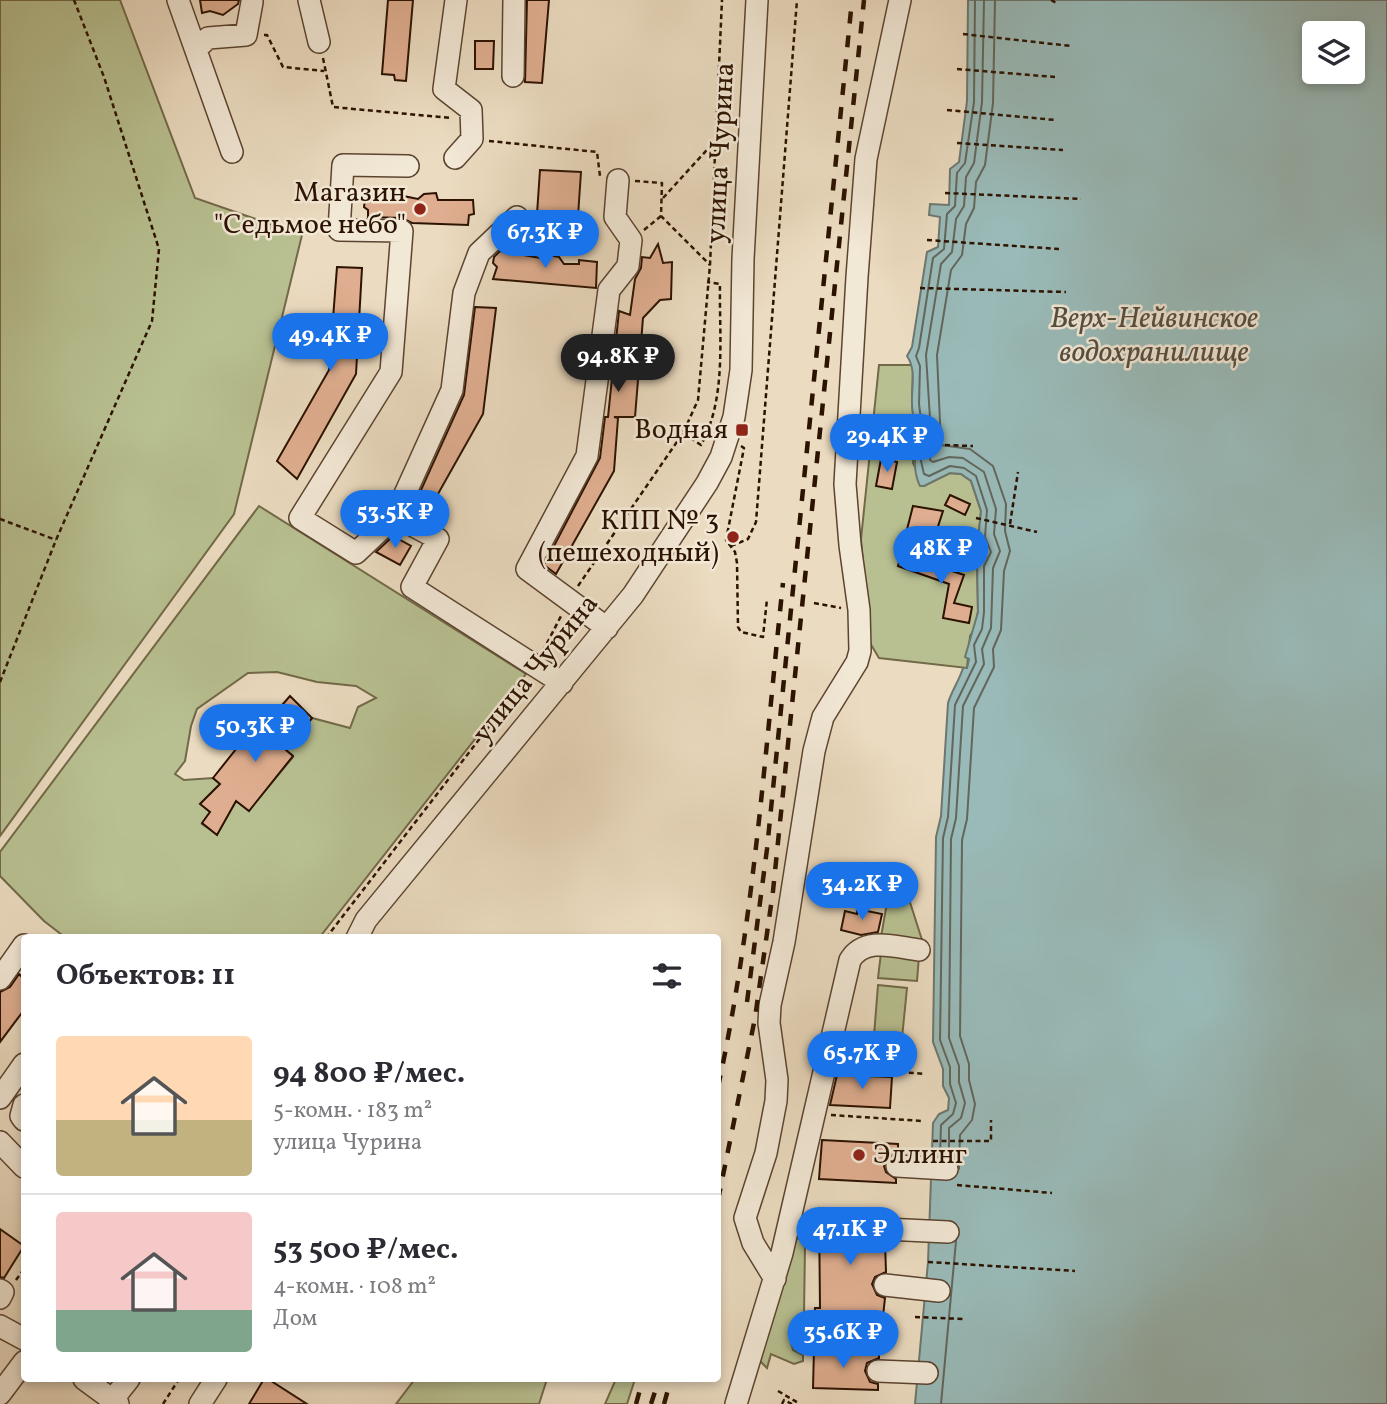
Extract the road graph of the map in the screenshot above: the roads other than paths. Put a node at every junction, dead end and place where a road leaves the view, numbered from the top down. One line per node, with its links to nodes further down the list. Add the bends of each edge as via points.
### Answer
1 (178, 0): 9 (street)
2 (309, 0): 8 (street)
3 (456, 0): 12 (street, via 444,89 471,110 472,139)
4 (514, 0): 10 (street)
5 (757, 0): 17 (street, улица Чурина, via 739,394 728,439 707,483)
6 (900, 0): 31 (street, via 866,159 857,277 845,484 860,623 858,657 823,717 814,751 770,1005 776,1101 766,1153 745,1218 753,1243)
7 (252, 2): 9 (street, via 246,35 208,38)
8 (319, 42)
9 (196, 49): 11 (street)
10 (513, 76)
11 (232, 152)
12 (454, 158)
13 (408, 166): 16 (street, via 342,165 339,230 402,231 391,372 300,518 356,553)
14 (618, 180): 17 (street, via 615,217 631,240 628,266 609,290 587,456 527,569)
15 (517, 217): 16 (street, via 480,253 464,293 452,390)
16 (395, 516): 18 (street, via 438,539 412,587)
17 (607, 628): 18 (street, улица Чурина)
18 (562, 683): 19 (street, улица Чурина)
19 (359, 934)
20 (21, 949): 22 (street)
21 (919, 950): 31 (street, via 861,947 850,960)
22 (0, 979)
23 (21, 1069): 24 (street)
24 (0, 1098)
25 (0, 1142): 26 (street)
26 (21, 1164)
27 (897, 1166): 28 (street)
28 (946, 1177)
29 (885, 1230): 30 (street)
30 (948, 1232)
31 (775, 1279): 47 (street)
32 (885, 1285): 34 (street)
33 (0, 1290): 35 (street)
34 (939, 1291)
35 (0, 1298)
36 (0, 1326): 37 (street)
37 (21, 1337)
38 (21, 1366): 44 (street)
39 (878, 1371): 40 (street)
40 (926, 1373)
41 (88, 1382): 45 (street)
42 (127, 1382): 45 (street)
43 (214, 1382): 46 (street)
44 (0, 1394)
45 (115, 1402)
46 (200, 1404)
47 (736, 1404)

